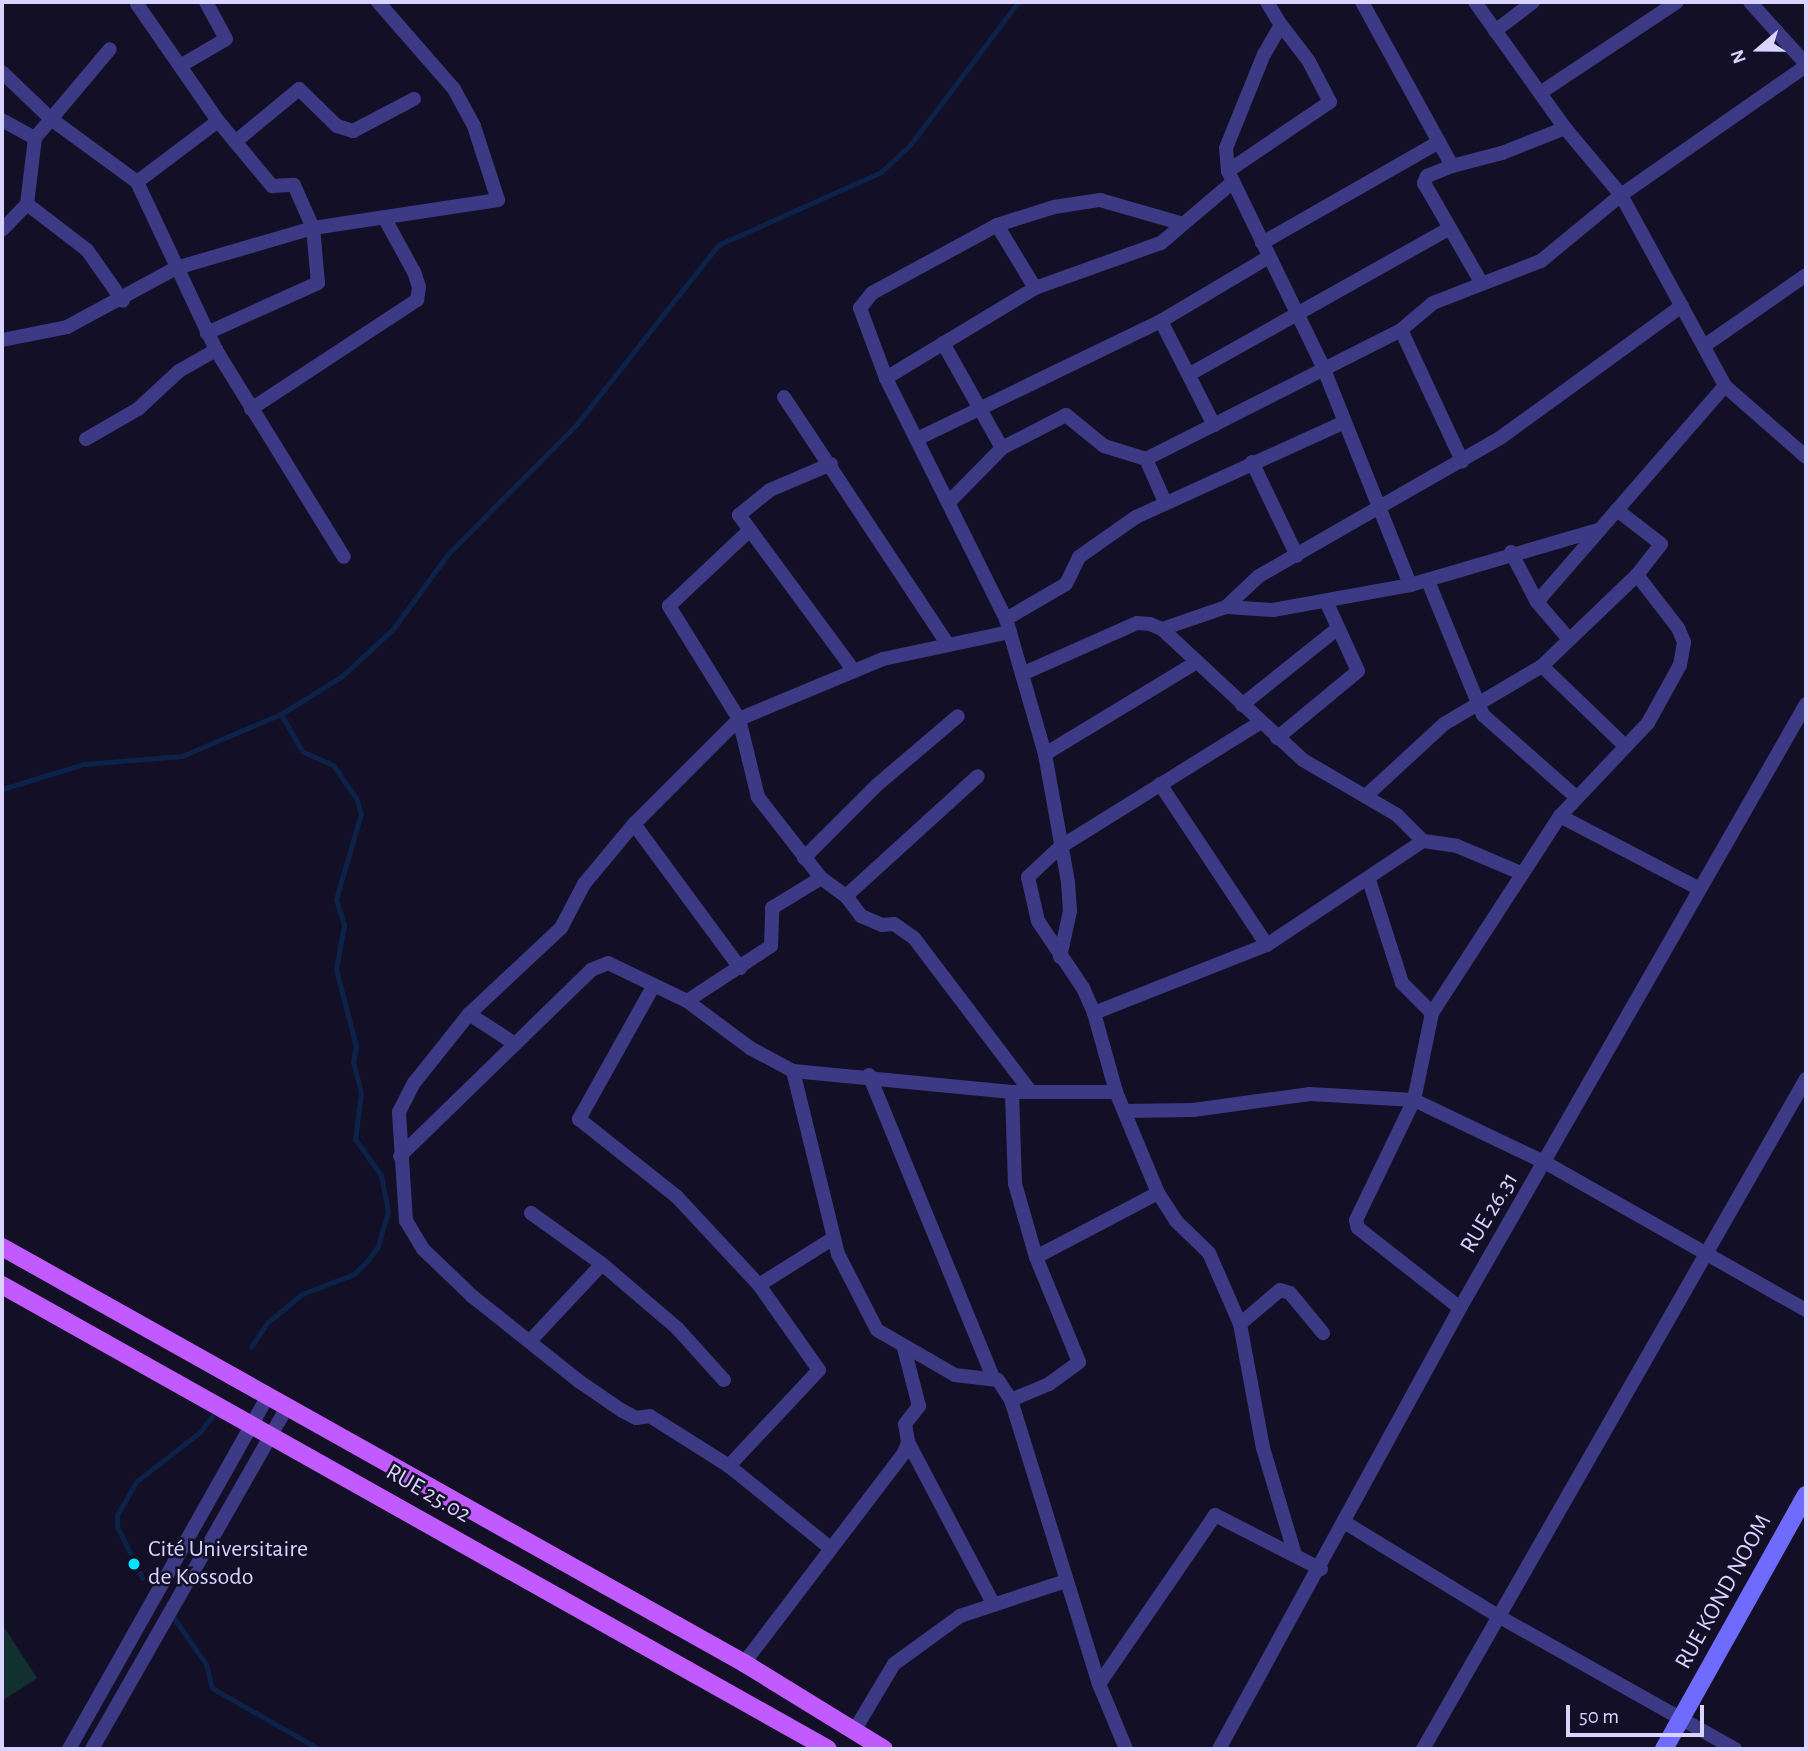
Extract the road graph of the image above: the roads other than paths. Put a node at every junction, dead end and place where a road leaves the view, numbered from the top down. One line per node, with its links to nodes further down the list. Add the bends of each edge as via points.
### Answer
1 (206, 2): 14 (street, via 226,39)
2 (378, 2): 30 (street, via 454,89 474,125 499,197 495,202)
3 (1267, 2): 10 (street)
4 (1362, 2): 24 (street)
5 (1475, 2): 11 (street)
6 (1533, 2): 11 (street)
7 (1677, 2): 16 (street)
8 (1750, 2): 13 (street)
9 (137, 4): 14 (street)
10 (1281, 25): 26 (street, via 1264,54 1226,148); 26 (street, via 1308,60 1329,103)
11 (1495, 31): 16 (street)
12 (110, 48): 18 (street)
13 (1806, 65): 28 (street)
14 (180, 66): 20 (street)
15 (2, 72): 18 (street)
16 (1540, 93): 21 (street)
17 (414, 99): 23 (street, via 353,131 337,126 299,89)
18 (51, 119): 22 (street); 27 (street)
19 (2, 120): 22 (street)
20 (218, 121): 23 (street); 27 (street)
21 (1565, 128): 25 (street, via 1502,153); 28 (street)
22 (35, 138): 29 (street)
23 (235, 142): 33 (street, via 272,186 294,186)
24 (1439, 142): 25 (street); 36 (street)
25 (1452, 166): 34 (street, via 1427,176 1424,183)
26 (1230, 176): 31 (street); 36 (street)
27 (137, 182): 38 (street)
28 (1621, 195): 40 (street, via 1541,261); 43 (street)
29 (27, 204): 35 (street); 42 (street, via 87,250)
30 (384, 219): 33 (street); 57 (street, via 414,272 420,295 417,300)
31 (1183, 224): 32 (street, via 1100,200 1054,207); 41 (street, via 1150,249)
32 (996, 225): 41 (street); 54 (street, via 864,300 860,317)
33 (313, 228): 38 (street); 47 (street, via 318,283)
34 (1448, 229): 40 (street); 44 (street)
35 (2, 230)
36 (1262, 243): 37 (street)
37 (1269, 257): 44 (street); 45 (street)
38 (176, 268): 42 (street); 47 (street)
39 (1806, 275): 50 (street)
40 (1482, 284): 46 (street, via 1433,303)
41 (1035, 289): 49 (street)
42 (122, 301): 48 (street, via 67,327)
43 (1682, 306): 50 (street); 66 (street)
44 (1298, 314): 52 (street); 53 (street, via 1265,328)
45 (1161, 321): 53 (street); 58 (street)
46 (1401, 330): 52 (street); 66 (street)
47 (208, 333): 51 (street)
48 (2, 340)
49 (943, 343): 54 (street); 58 (street)
50 (1704, 346): 55 (street)
51 (216, 350): 57 (street); 61 (street, via 179,371 138,409)
52 (1323, 367): 59 (street); 60 (street)
53 (1190, 374): 60 (street)
54 (886, 378): 62 (street)
55 (1725, 386): 64 (street); 72 (street)
56 (785, 397): 68 (street)
57 (251, 409): 77 (street)
58 (979, 409): 62 (street); 63 (street)
59 (1342, 423): 67 (street); 71 (street)
60 (1214, 425): 65 (street)
61 (86, 439)
62 (917, 439): 69 (street)
63 (1002, 448): 65 (street, via 1066,415 1104,446); 69 (street)
64 (1806, 457)
65 (1146, 459): 70 (street)
66 (1462, 461): 71 (street)
67 (1252, 462): 70 (street); 76 (street)
68 (831, 464): 74 (street, via 770,490 739,513); 88 (street)
69 (950, 501): 84 (street)
70 (1165, 502): 84 (street, via 1079,557 1066,584)
71 (1379, 509): 76 (street); 80 (street)
72 (1617, 510): 73 (street); 78 (street, via 1661,544)
73 (1598, 530): 75 (street); 82 (street)
74 (749, 531): 91 (street); 97 (street, via 669,606)
75 (1511, 552): 79 (street); 82 (street)
76 (1297, 556): 83 (street, via 1259,576)
77 (344, 557)
78 (1637, 575): 87 (street); 100 (street, via 1684,642 1680,665 1648,723)
79 (1428, 581): 80 (street); 93 (street)
80 (1410, 585): 81 (street)
81 (1326, 601): 83 (street, via 1273,610); 85 (street)
82 (1537, 601): 87 (street)
83 (1226, 607): 86 (street)
84 (1008, 625): 88 (street); 92 (street)
85 (1338, 628): 95 (street); 99 (street, via 1358,671)
86 (1162, 629): 89 (street); 92 (street, via 1138,623)
87 (1568, 638): 90 (street)
88 (948, 645): 91 (street)
89 (1197, 662): 95 (street); 101 (street)
90 (1542, 666): 93 (street); 100 (street)
91 (854, 671): 97 (street)
92 (1022, 674): 101 (street)
93 (1476, 702): 104 (street, via 1444,724); 105 (street, via 1496,730)
94 (1806, 704): 114 (street, RUE 26.31)
95 (1242, 705): 98 (street)
96 (958, 716): 110 (street, via 877,785)
97 (739, 719): 107 (street); 110 (street, via 758,797)
98 (1261, 722): 99 (street); 103 (street)
99 (1277, 738): 104 (street, via 1303,760)
100 (1625, 746): 105 (street)
101 (1045, 754): 109 (street)
102 (978, 776): 115 (street)
103 (1160, 784): 109 (street); 116 (street)
104 (1367, 796): 108 (street)
105 (1576, 797): 106 (street)
106 (1560, 816): 111 (street); 114 (street)
107 (634, 824): 118 (street); 123 (street, via 584,884 561,928)
108 (1423, 841): 111 (street, via 1457,846); 113 (street)
109 (1060, 847): 117 (street, via 1070,900); 117 (street, via 1028,877 1033,910)
110 (804, 858): 112 (street)
111 (1521, 873): 122 (street)
112 (821, 877): 115 (street); 118 (street, via 772,908 772,945)
113 (1369, 880): 116 (street); 122 (street, via 1402,984)
114 (1698, 888): 134 (street, RUE 26.31)
115 (846, 897): 129 (street, via 861,916 882,925 894,924 914,938)
116 (1267, 945): 121 (street)
117 (1060, 957): 121 (street, via 1083,988)
118 (740, 968): 120 (street)
119 (654, 985): 120 (street); 124 (street, via 608,963 602,965 591,970); 143 (street, via 579,1119 677,1197)
120 (687, 1001): 125 (street, via 750,1048)
121 (1094, 1013): 130 (street)
122 (1432, 1013): 131 (street)
123 (469, 1014): 124 (street); 133 (street, via 401,1104)
124 (515, 1044): 133 (street)
125 (793, 1070): 126 (street); 137 (street, via 816,1150)
126 (869, 1075): 128 (street); 150 (street)
127 (1806, 1079): 139 (street)
128 (1012, 1092): 129 (street); 140 (street, via 1013,1168)
129 (1031, 1092): 130 (street)
130 (1116, 1092): 132 (street)
131 (1415, 1100): 132 (street, via 1310,1094 1194,1110); 134 (street); 144 (street, via 1356,1223)
132 (1124, 1111): 135 (street)
133 (400, 1156): 148 (street, via 411,1235 472,1296)
134 (1546, 1163): 139 (street); 144 (street, RUE 26.31)
135 (1158, 1193): 140 (street); 146 (street, via 1176,1221 1209,1253)
136 (531, 1213): 141 (street)
137 (832, 1239): 143 (street); 149 (street, via 877,1330)
138 (2, 1247): 152 (main road)
139 (1709, 1254): 145 (street); 166 (street)
140 (1036, 1257): 153 (street, via 1079,1362 1049,1384)
141 (602, 1264): 148 (street); 151 (street, via 677,1328)
142 (2, 1285): 155 (main road, RUE 25.02)
143 (759, 1285): 158 (street, via 819,1370)
144 (1460, 1308): 160 (street, RUE 26.31)
145 (1806, 1310)
146 (1240, 1324): 147 (street, via 1280,1290 1290,1293); 162 (street, via 1268,1470)
147 (1323, 1333)
148 (530, 1340): 158 (street, via 621,1410 636,1418 650,1416)
149 (904, 1348): 150 (street, via 955,1376); 157 (street, via 919,1406 905,1424)
150 (993, 1377): 153 (street)
151 (724, 1380)
152 (267, 1398): 154 (main road); 155 (street)
153 (1011, 1400): 164 (street)
154 (286, 1409): 156 (street); 167 (main road)
155 (253, 1426): 156 (main road, RUE 25.02); 171 (street)
156 (271, 1436): 172 (street); 173 (main road, RUE 25.02)
157 (908, 1442): 161 (street); 165 (street)
158 (729, 1466): 161 (street)
159 (1806, 1495): 169 (street, RUE KOND NOOM)
160 (1344, 1522): 163 (street, RUE 26.31); 166 (street)
161 (829, 1547): 167 (street)
162 (1295, 1555): 163 (street); 168 (street, via 1221,1515 1213,1516)
163 (1321, 1569): 176 (street, RUE 26.31)
164 (1066, 1581): 165 (street); 168 (street)
165 (994, 1605): 170 (street, via 960,1616 894,1664)
166 (1498, 1616): 169 (street); 177 (street)
167 (744, 1662): 170 (main road)
168 (1099, 1684): 175 (street)
169 (1681, 1720): 178 (street, RUE KOND NOOM); 179 (street)
170 (854, 1731): 174 (main road)
171 (69, 1749)
172 (92, 1749)
173 (828, 1749)
174 (884, 1749)
175 (1126, 1749)
176 (1219, 1749)
177 (1423, 1749)
178 (1664, 1749)
179 (1735, 1749)

